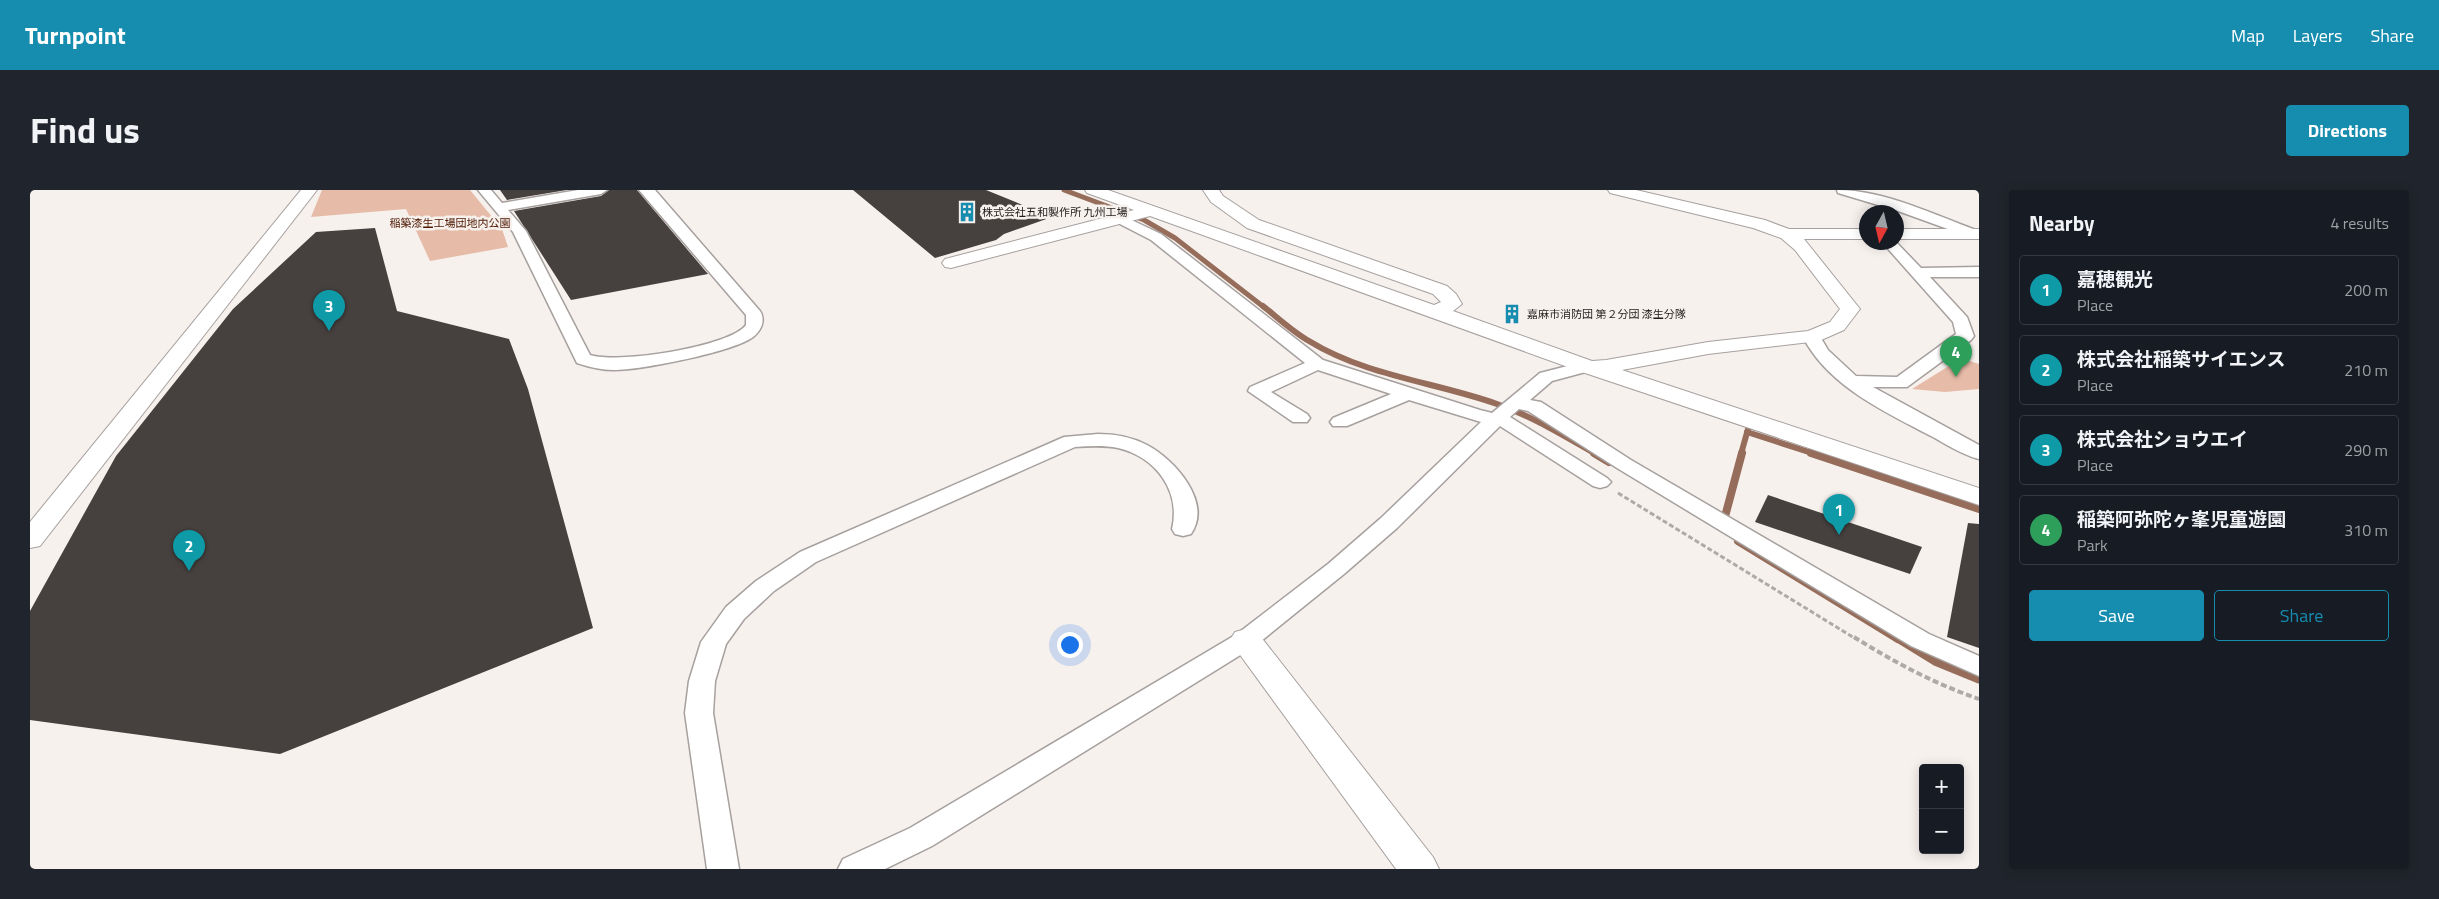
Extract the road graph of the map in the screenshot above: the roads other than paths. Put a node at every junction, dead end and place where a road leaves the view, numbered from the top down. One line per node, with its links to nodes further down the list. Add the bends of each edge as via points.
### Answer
1 (309, 190): 36 (street)
2 (484, 190): 9 (street)
3 (602, 190): 9 (street)
4 (645, 190): 9 (street, via 754,314 756,322 744,336 633,364 603,365 583,359 519,231)
5 (1093, 190): 10 (street)
6 (1210, 190): 20 (street, via 1217,199 1254,224 1440,290 1452,304)
7 (1616, 190): 12 (street, via 1759,224)
8 (1842, 190): 15 (street, via 1903,208)
9 (499, 208)
10 (1149, 211): 11 (street); 20 (street)
11 (1121, 219): 17 (street); 24 (street, via 1156,237)
12 (1787, 234): 13 (street); 23 (street, via 1801,246 1850,310 1837,326)
13 (1859, 234)
14 (1904, 234): 15 (street, via 1946,234)
15 (1978, 239)
16 (1896, 250): 19 (street)
17 (951, 263)
18 (1979, 272): 19 (street)
19 (1916, 273): 21 (street)
20 (1435, 312): 25 (street)
21 (1956, 316): 22 (street); 26 (street, via 1961,321 1965,336 1902,383)
22 (1979, 316)
23 (1812, 337): 25 (street, via 1708,348 1606,367); 26 (street, via 1823,356)
24 (1317, 364): 27 (street); 29 (street, via 1257,391)
25 (1587, 366): 28 (street, via 1546,377); 34 (street)
26 (1851, 380): 32 (street, via 1874,396)
27 (1409, 393): 30 (street); 31 (street)
28 (1516, 402): 30 (street); 38 (street, via 1534,406 1624,464 1911,635)
29 (1300, 418)
30 (1495, 420): 33 (street, via 1506,422); 37 (street, via 1389,523)
31 (1340, 422)
32 (1979, 453)
33 (1600, 482)
34 (1979, 496)
35 (1184, 529): 39 (street, via 1186,510 1177,484 1164,465 1137,447 1115,441 1071,441 808,557 765,586 735,613 714,642 702,681 699,713)
36 (30, 540)
37 (1246, 640): 40 (street, via 920,838); 41 (street)
38 (1979, 667)
39 (723, 869)
40 (854, 869)
41 (1419, 869)

